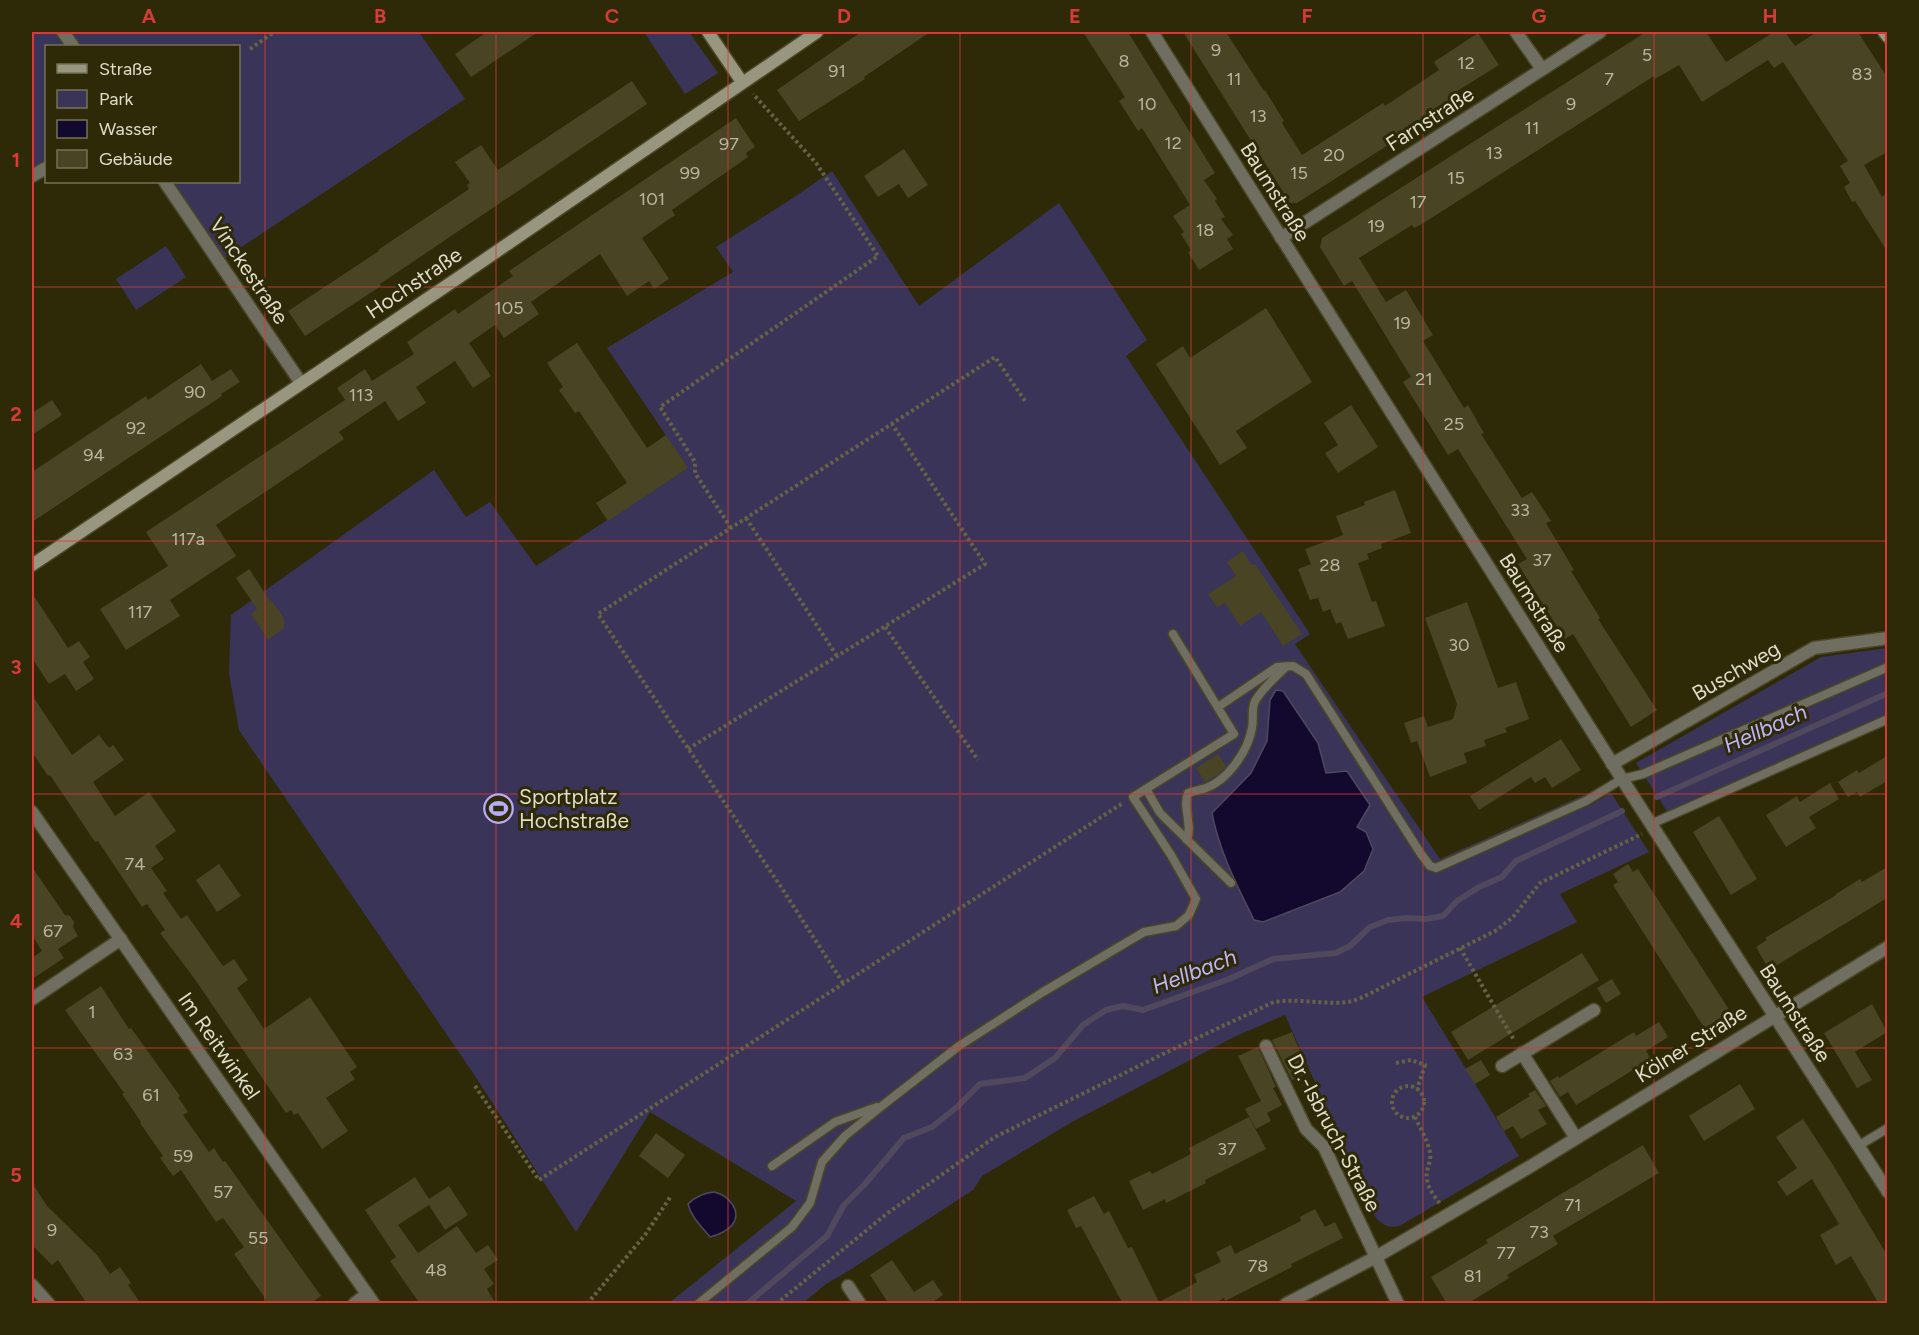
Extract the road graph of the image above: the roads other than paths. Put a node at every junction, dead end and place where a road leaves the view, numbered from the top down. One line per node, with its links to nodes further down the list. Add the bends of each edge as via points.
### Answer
1 (63, 32): 9 (street)
2 (708, 32): 11 (street)
3 (817, 32): 11 (street, Hochstraße)
4 (1152, 32): 13 (street, Baumstraße)
5 (1516, 32): 10 (street)
6 (1600, 32): 10 (street, Farnstraße)
7 (1884, 32): 8 (street)
8 (1887, 37)
9 (73, 45)
10 (1542, 69): 13 (street, Farnstraße)
11 (742, 82): 14 (street, Hochstraße)
12 (166, 183): 14 (street, Vinckestraße)
13 (1281, 238): 22 (street, Baumstraße)
14 (301, 383): 15 (street, Hochstraße)
15 (32, 565)
16 (1173, 634): 20 (lane)
17 (1887, 638): 22 (street, Buschweg, via 1814,648)
18 (1286, 667): 20 (lane, via 1277,668); 23 (lane, via 1293,666 1306,674 1420,854 1436,868 1586,801); 27 (lane, via 1256,701 1250,736 1232,771 1206,788 1188,793)
19 (1887, 667): 23 (lane, via 1643,774)
20 (1218, 707): 24 (lane, via 1233,734)
21 (1887, 719): 26 (lane)
22 (1612, 764): 23 (street, Baumstraße)
23 (1622, 779): 26 (street, Baumstraße)
24 (1146, 789): 27 (lane, via 1160,813); 37 (lane, via 1133,797 1196,899 1189,915 1176,927 1144,932 1044,992 958,1046)
25 (32, 812): 29 (street, Im Reitwinkel)
26 (1652, 826): 33 (street, Baumstraße)
27 (1187, 840): 28 (lane)
28 (1231, 883)
29 (120, 939): 31 (street); 46 (street, Im Reitwinkel)
30 (1887, 947): 33 (street, Kölner Straße)
31 (32, 999)
32 (1594, 1010): 35 (street)
33 (1774, 1016): 39 (street, Kölner Straße); 40 (street, Baumstraße)
34 (1266, 1046): 43 (street, Dr.-Isbruch-Straße, via 1306,1129 1324,1147)
35 (1522, 1053): 36 (street); 39 (street)
36 (1502, 1065)
37 (883, 1105): 41 (lane, via 834,1122); 49 (lane, via 845,1136 822,1162 810,1203 792,1227)
38 (1887, 1128): 40 (lane)
39 (1576, 1138): 43 (street, Kölner Straße)
40 (1857, 1146): 42 (street, Baumstraße)
41 (772, 1166)
42 (1887, 1192)
43 (1376, 1257): 51 (street, Kölner Straße); 52 (street, Dr.-Isbruch-Straße)
44 (32, 1284): 47 (street)
45 (848, 1286): 50 (street)
46 (370, 1299): 48 (street)
47 (49, 1304)
48 (354, 1304)
49 (698, 1304)
50 (860, 1304)
51 (1286, 1304)
52 (1398, 1304)

